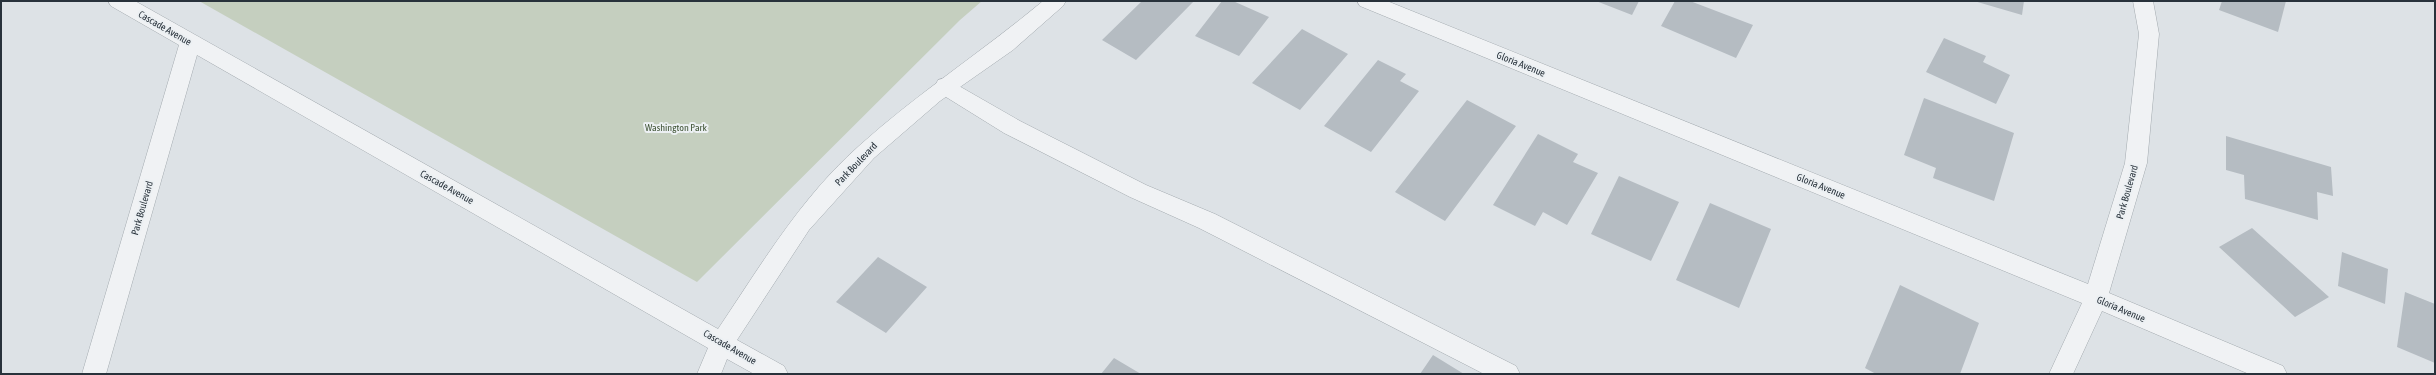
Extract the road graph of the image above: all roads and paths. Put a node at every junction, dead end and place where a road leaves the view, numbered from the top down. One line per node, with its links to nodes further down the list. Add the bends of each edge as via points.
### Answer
1 (118, 1): 5 (street, Cascade Avenue)
2 (1056, 1): 6 (street, Park Boulevard, via 1006,44)
3 (1367, 1): 7 (street, Gloria Avenue)
4 (2143, 1): 7 (street, Park Boulevard, via 2149,34 2136,163)
5 (190, 43): 8 (street, Cascade Avenue); 9 (street, Park Boulevard)
6 (945, 86): 8 (street, Park Boulevard, via 866,152 801,223); 12 (street, via 1012,127 1138,190 1207,221)
7 (2096, 298): 13 (street, Park Boulevard); 14 (street, Gloria Avenue)
8 (722, 342): 10 (street, Park Boulevard); 11 (street, Cascade Avenue)
9 (94, 374)
10 (708, 374)
11 (776, 374)
12 (1508, 374)
13 (2062, 374)
14 (2275, 374)

